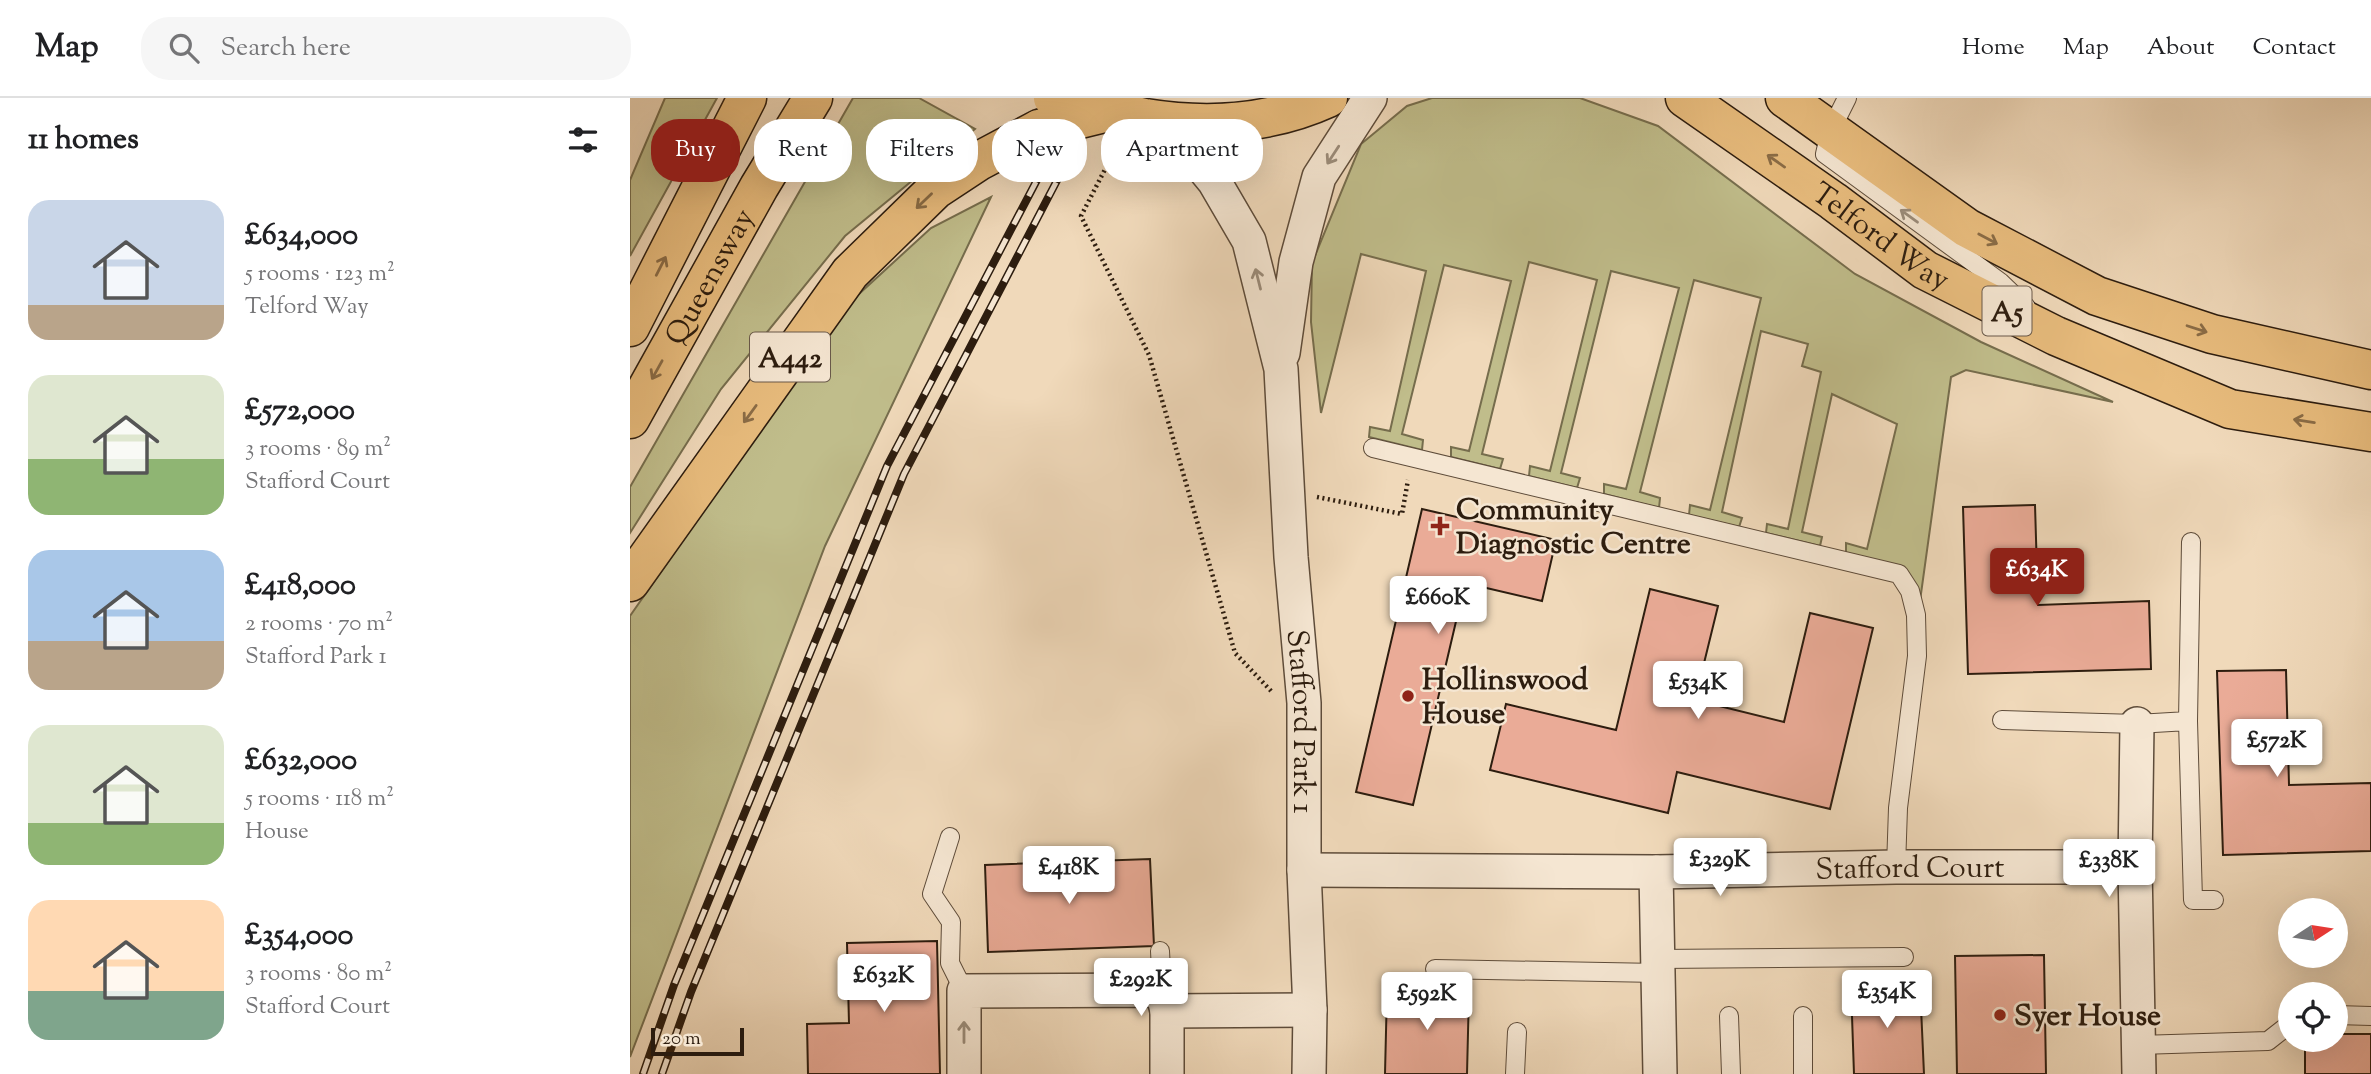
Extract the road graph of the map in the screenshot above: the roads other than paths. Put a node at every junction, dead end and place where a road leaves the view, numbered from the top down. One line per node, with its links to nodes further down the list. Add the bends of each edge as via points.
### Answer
1 (747, 98): 13 (main road, Queensway, one-way to 1)
2 (813, 98): 17 (main road, Queensway, one-way to 17)
3 (1328, 98): 9 (main road)
4 (1370, 98): 15 (street, one-way to 15, via 1319,177 1296,262)
5 (1685, 98): 14 (main road, Telford Way / A5, one-way to 5, via 1924,270)
6 (1785, 98): 11 (main road, Telford Way / A5)
7 (1847, 98): 11 (lane)
8 (1046, 113): 10 (main road, A442, bridge); 21 (main road, A442, one-way to 21, via 935,190 850,273)
9 (1257, 119)
10 (1101, 120)
11 (1830, 132): 14 (lane, one-way to 11, via 2000,282 1825,154); 16 (main road, Telford Way / A5, one-way to 16, via 1967,228 2097,296 2212,334)
12 (1215, 182): 15 (street, one-way to 12, via 1249,241)
13 (630, 327)
14 (2056, 336): 18 (main road, Telford Way / A5, one-way to 14, via 2230,409)
15 (1281, 369): 28 (street, Stafford Park 1, via 1304,703)
16 (2371, 370)
17 (630, 419)
18 (2371, 432)
19 (1373, 448): 26 (lane, via 1899,574 1910,591 1916,615 1917,656 1898,808)
20 (2190, 542): 23 (lane)
21 (630, 582)
22 (2002, 720): 24 (lane)
23 (2188, 722): 24 (lane); 30 (lane, via 2193,900)
24 (2137, 724): 27 (street)
25 (950, 837): 35 (lane, via 932,894 951,922 950,963)
26 (1896, 867): 27 (street, Stafford Court); 29 (street, Stafford Court)
27 (2135, 867): 44 (street)
28 (1304, 870): 29 (street, Stafford Court); 37 (street, Stafford Park 1)
29 (1656, 872): 33 (street)
30 (2214, 900)
31 (1160, 951): 36 (lane)
32 (1905, 957): 33 (lane)
33 (1658, 966): 34 (lane); 49 (street)
34 (1435, 970)
35 (964, 991): 36 (street); 45 (street, one-way to 35)
36 (1165, 1000): 37 (street); 46 (street)
37 (1310, 1010): 47 (street, Stafford Park 1)
38 (2348, 1015): 41 (lane)
39 (1729, 1016): 50 (lane)
40 (1803, 1016): 51 (lane)
41 (2371, 1016)
42 (1517, 1032): 48 (lane)
43 (2278, 1033): 44 (lane, via 2268,1041)
44 (2139, 1059)
45 (964, 1074)
46 (1167, 1074)
47 (1309, 1074)
48 (1515, 1074)
49 (1660, 1074)
50 (1731, 1074)
51 (1803, 1074)

